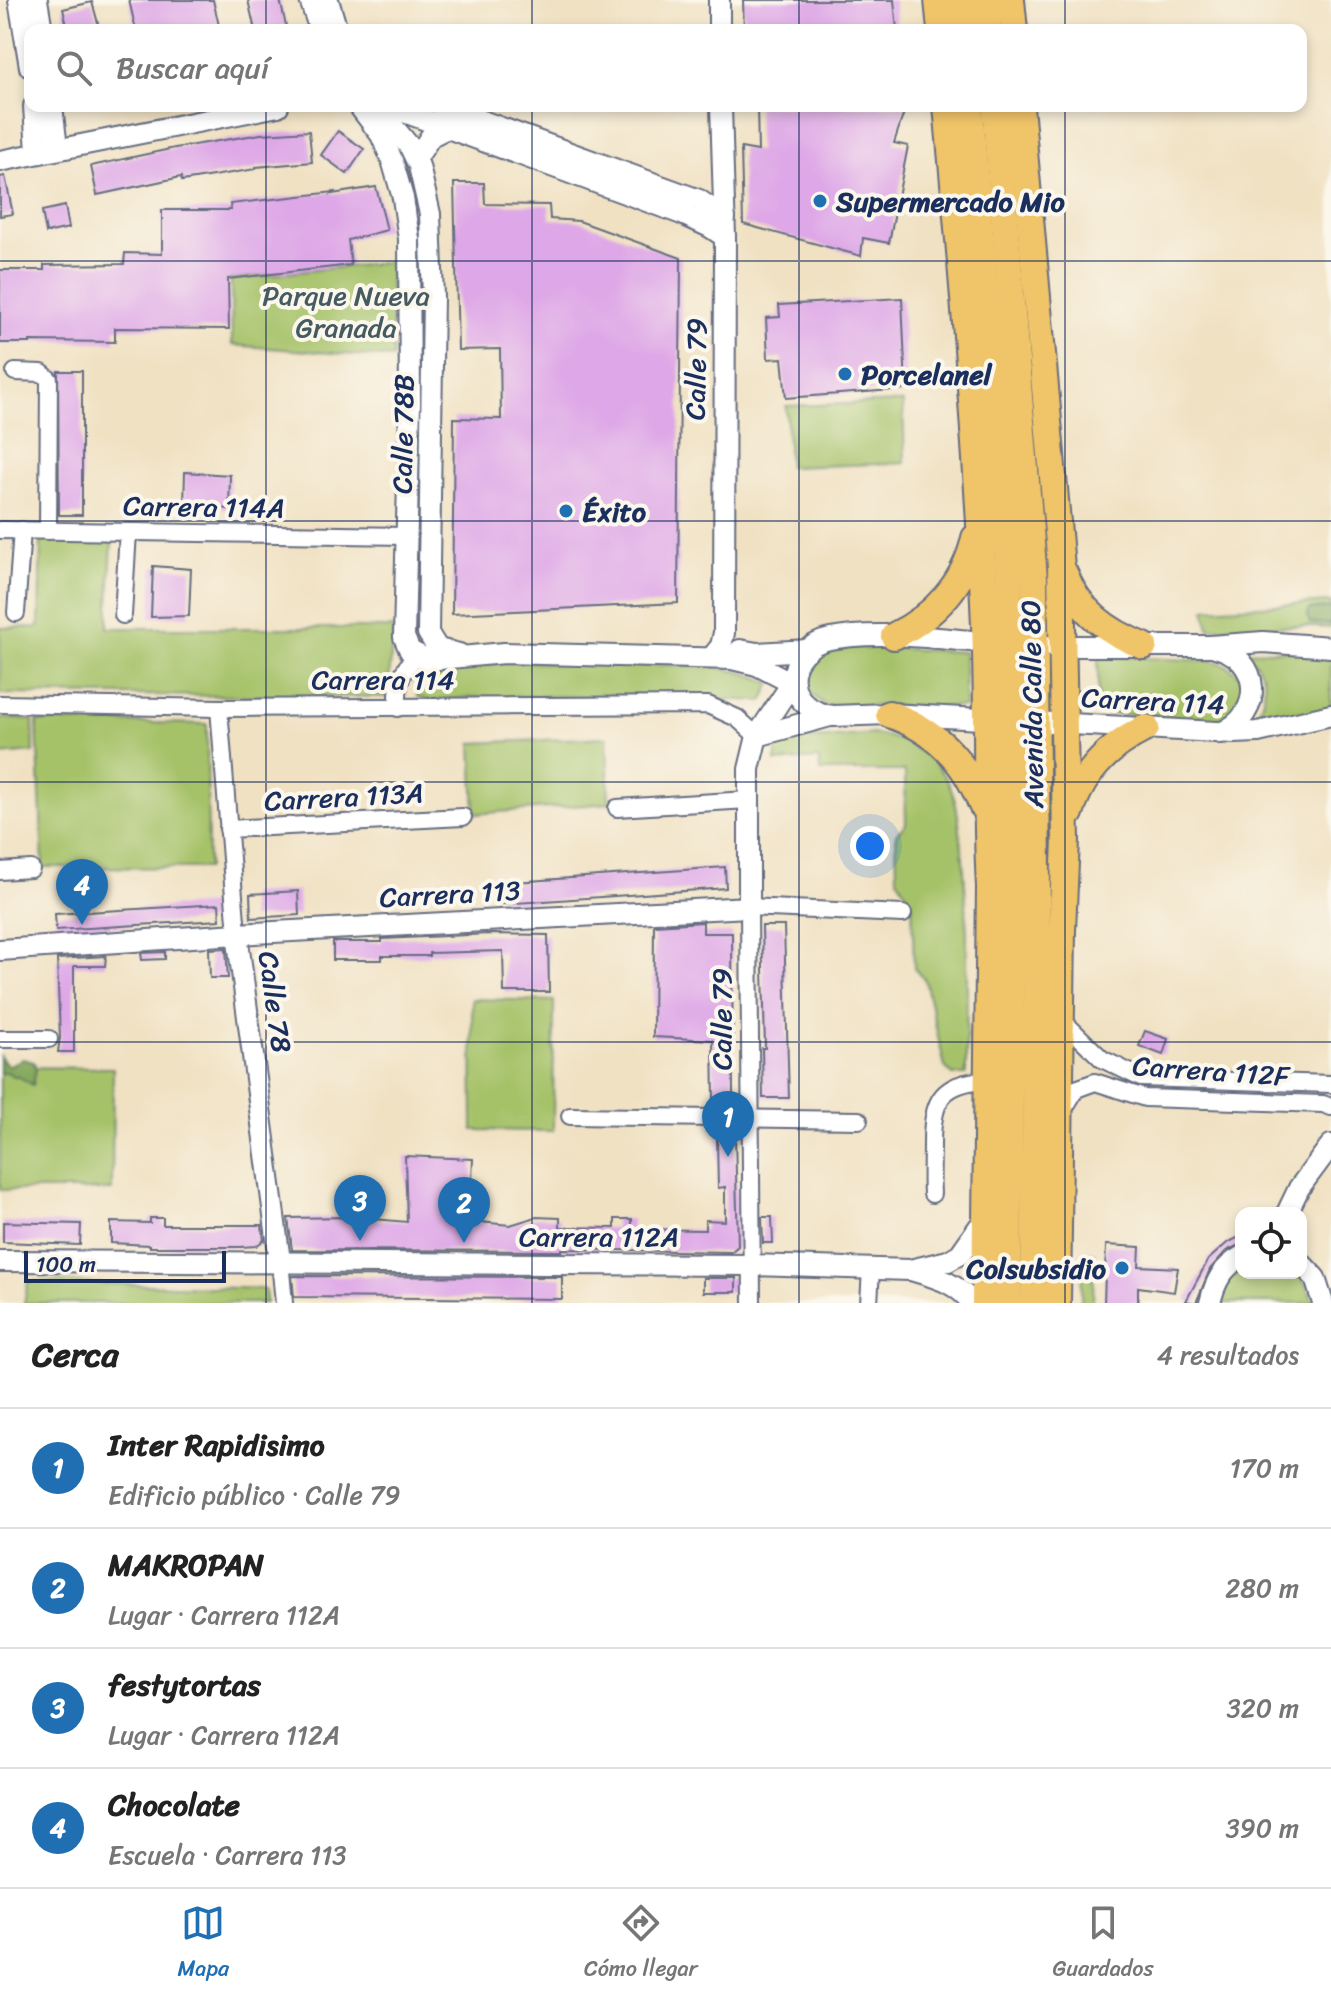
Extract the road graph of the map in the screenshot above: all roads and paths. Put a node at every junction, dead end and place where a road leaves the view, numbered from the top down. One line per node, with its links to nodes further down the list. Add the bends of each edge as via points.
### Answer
1 (19, 0): 18 (street)
2 (37, 0): 10 (street)
3 (310, 0): 11 (street)
4 (328, 0): 12 (street)
5 (719, 0): 13 (street)
6 (938, 0): 14 (highway)
7 (961, 0): 15 (highway)
8 (986, 0): 16 (highway)
9 (1011, 0): 17 (highway)
10 (41, 24)
11 (318, 24)
12 (335, 24)
13 (719, 24)
14 (940, 24)
15 (963, 24)
16 (988, 24)
17 (1013, 24)
18 (24, 30)
19 (36, 112): 32 (street)
20 (51, 112): 32 (street)
21 (246, 112): 32 (street)
22 (363, 112): 44 (street, Calle 78B, via 386,145 406,214)
23 (381, 112): 33 (street, Calle 78B)
24 (404, 112): 31 (street)
25 (457, 112): 36 (street)
26 (721, 112): 35 (street, Calle 79)
27 (947, 112): 39 (highway, Avenida Calle 80)
28 (970, 112): 50 (highway, Avenida Calle 80)
29 (995, 112): 50 (highway, Avenida Calle 80, via 1034,578)
30 (1021, 112): 45 (highway, Avenida Calle 80)
31 (447, 128): 33 (street, via 431,136); 37 (street, via 710,227)
32 (47, 150): 34 (street)
33 (416, 159): 56 (street, Calle 78B, via 432,240 428,633 438,649)
34 (0, 161)
35 (724, 181): 36 (street); 37 (street, Calle 79)
36 (699, 200): 37 (street)
37 (725, 228): 48 (street, Calle 79)
38 (15, 372): 42 (street, via 42,373 49,379)
39 (979, 507): 49 (highway, via 972,551 952,590 932,612); 50 (highway, Avenida Calle 80)
40 (0, 530): 41 (street, Carrera 114A)
41 (22, 530): 42 (street, Carrera 114A); 46 (street)
42 (48, 531): 43 (street, Carrera 114A)
43 (128, 532): 44 (street, Carrera 114A); 47 (street)
44 (406, 536): 57 (street, Calle 78B, via 404,637)
45 (1061, 567): 51 (highway, Avenida Calle 80); 52 (highway, via 1094,618)
46 (16, 613)
47 (123, 615)
48 (724, 633): 55 (street, Carrera 114, via 746,652); 58 (street)
49 (894, 636): 50 (street, Carrera 114); 55 (street, Carrera 114, via 827,640)
50 (1011, 644): 51 (street, Carrera 114); 66 (highway, Avenida Calle 80)
51 (1064, 646): 52 (street, Carrera 114); 67 (highway, Avenida Calle 80)
52 (1144, 646): 53 (street, Carrera 114)
53 (1210, 646): 54 (street, Carrera 114, via 1263,642); 69 (street, via 1231,653 1251,680 1246,713)
54 (1331, 647)
55 (808, 650): 59 (street)
56 (467, 655): 57 (street, Carrera 114, via 442,660); 58 (street, Carrera 114)
57 (417, 656): 62 (street, via 401,676)
58 (712, 657): 59 (street, Carrera 114, via 757,665)
59 (792, 683): 65 (street, Carrera 114, via 805,705); 70 (street, Calle 79)
60 (0, 704): 61 (street, Carrera 114)
61 (219, 708): 62 (street, Carrera 114); 75 (street, Calle 78)
62 (398, 708): 70 (street, Carrera 114, via 708,705 737,718)
63 (889, 714): 65 (street, Carrera 114); 66 (street, Carrera 114); 74 (highway, via 922,728 950,751 974,784)
64 (1331, 715): 69 (street, Carrera 114, via 1258,732)
65 (833, 716): 70 (street)
66 (1011, 721): 67 (street, Carrera 114); 74 (highway, Avenida Calle 80); 109 (highway, Avenida Calle 80); 110 (highway, Avenida Calle 80)
67 (1065, 724): 68 (street, Carrera 114); 76 (highway, Avenida Calle 80)
68 (1146, 728): 69 (street, Carrera 114); 76 (highway, via 1093,767 1074,801)
69 (1220, 733)
70 (757, 736): 71 (street, Calle 79)
71 (748, 800): 72 (street); 79 (street, Calle 79)
72 (617, 808)
73 (463, 817): 75 (street, Carrera 113A)
74 (986, 828): 86 (highway, Avenida Calle 80)
75 (228, 829): 81 (street, Calle 78)
76 (1066, 840): 83 (highway, Avenida Calle 80)
77 (31, 869): 78 (street)
78 (0, 871)
79 (749, 907): 80 (street, Carrera 113); 81 (street, Carrera 113); 91 (street, Calle 79)
80 (903, 914)
81 (237, 934): 82 (street, Carrera 113); 98 (street, Calle 78)
82 (0, 950)
83 (1060, 1018): 87 (street, Carrera 112F, via 1102,1059 1141,1078); 90 (highway, Avenida Calle 80)
84 (0, 1039): 85 (street)
85 (49, 1039)
86 (988, 1080): 94 (street, via 959,1083 937,1103 932,1118); 96 (highway, Avenida Calle 80)
87 (1331, 1084)
88 (1331, 1107): 90 (street, Carrera 112F, via 1145,1098 1095,1082 1076,1089)
89 (570, 1116): 91 (street)
90 (1059, 1117): 111 (highway, Avenida Calle 80)
91 (749, 1119): 92 (street); 100 (street, Calle 79)
92 (859, 1120)
93 (1331, 1145): 95 (street)
94 (932, 1194)
95 (1290, 1207)
96 (986, 1217): 103 (street, Carrera 112A, via 960,1254); 108 (highway, Avenida Calle 80)
97 (0, 1261): 98 (street, Carrera 112A)
98 (280, 1261): 100 (street, Carrera 112A); 104 (street, Calle 78)
99 (1235, 1261): 112 (street, via 1223,1270)
100 (751, 1265): 101 (street, Carrera 112A); 105 (street, Calle 79)
101 (871, 1269): 103 (street, Carrera 112A); 106 (street)
102 (1307, 1269): 113 (street)
103 (910, 1270): 107 (street, Carrera 112A, via 947,1282)
104 (284, 1303)
105 (752, 1303)
106 (869, 1303)
107 (972, 1303)
108 (985, 1303)
109 (1008, 1303)
110 (1034, 1303)
111 (1057, 1303)
112 (1210, 1303)
113 (1323, 1303)

